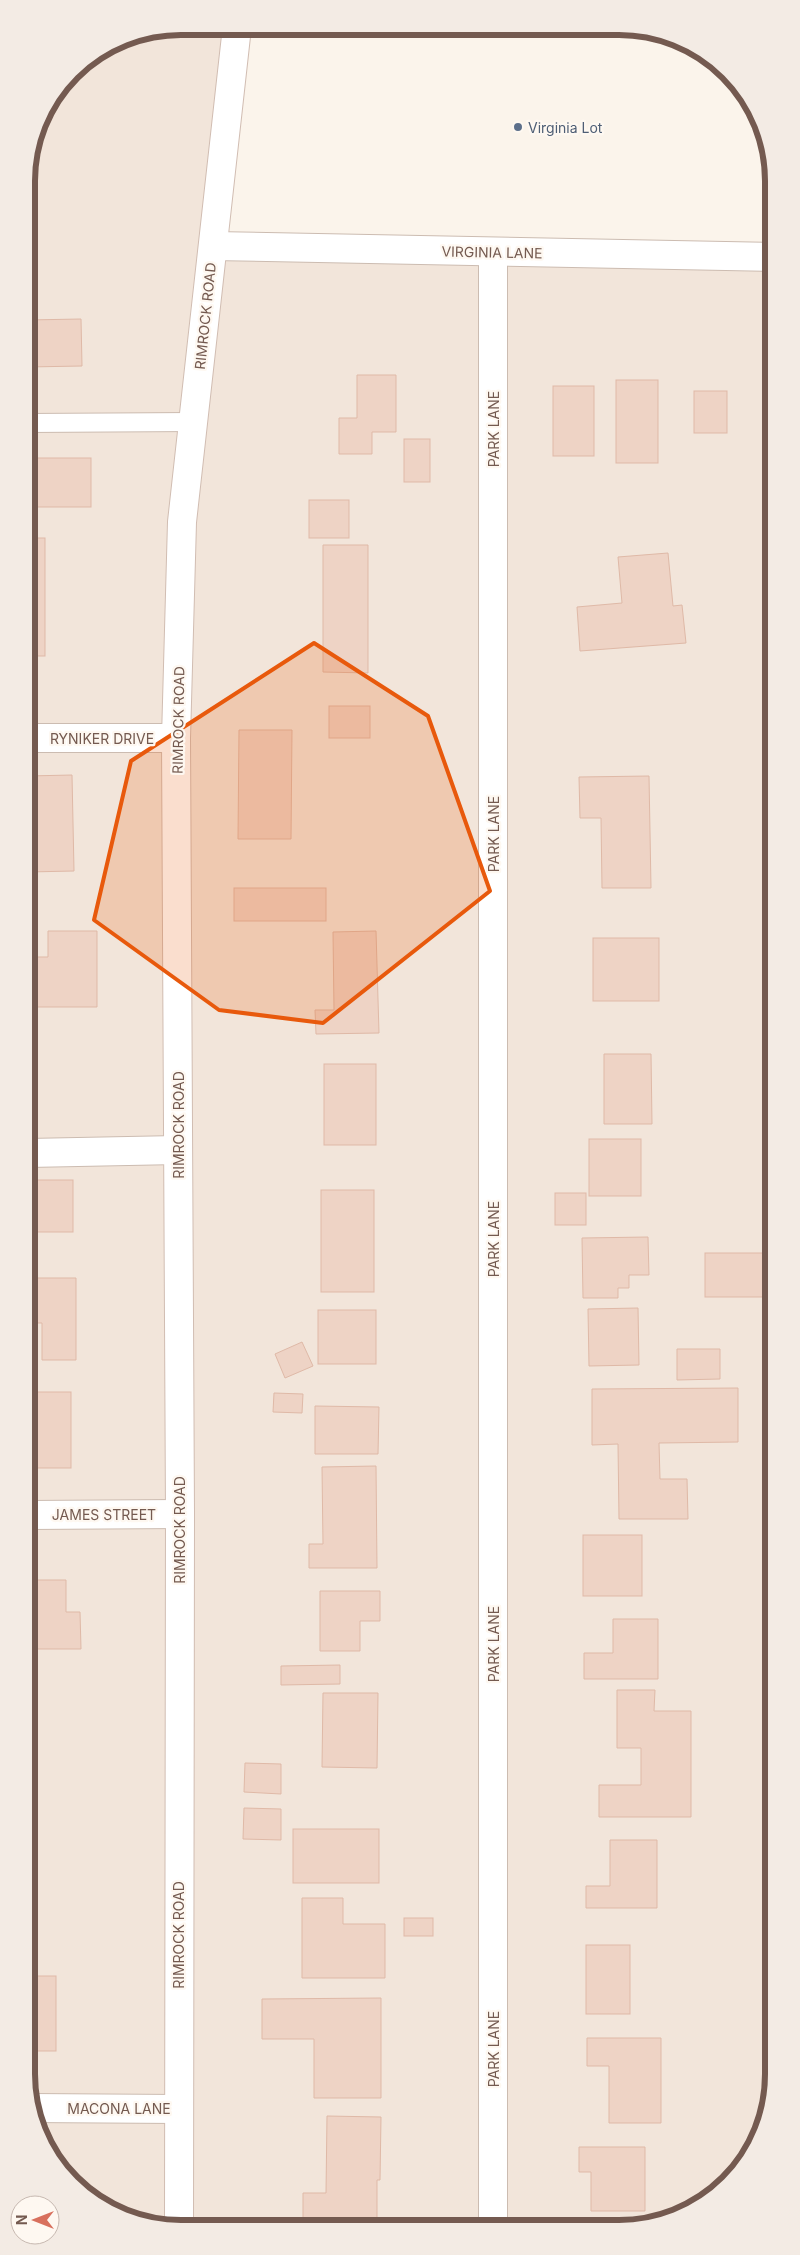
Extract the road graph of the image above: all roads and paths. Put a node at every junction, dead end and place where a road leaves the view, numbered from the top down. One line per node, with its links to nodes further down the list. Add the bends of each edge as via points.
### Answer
1 (236, 35): 2 (street, RIMROCK ROAD)
2 (213, 246): 3 (street, VIRGINIA LANE); 5 (street, RIMROCK ROAD)
3 (493, 252): 4 (street, VIRGINIA LANE); 16 (street, PARK LANE)
4 (765, 257)
5 (194, 422): 6 (lane); 8 (street, RIMROCK ROAD, via 182,522)
6 (35, 423)
7 (35, 738): 8 (street, RYNIKER DRIVE)
8 (176, 738): 9 (street, RIMROCK ROAD)
9 (178, 1150): 10 (street); 11 (street, RIMROCK ROAD)
10 (35, 1153)
11 (180, 1514): 12 (street, JAMES STREET); 14 (street, RIMROCK ROAD)
12 (35, 1515)
13 (39, 2108): 14 (street, MACONA LANE)
14 (178, 2109): 15 (street, RIMROCK ROAD)
15 (179, 2220)
16 (493, 2220)

